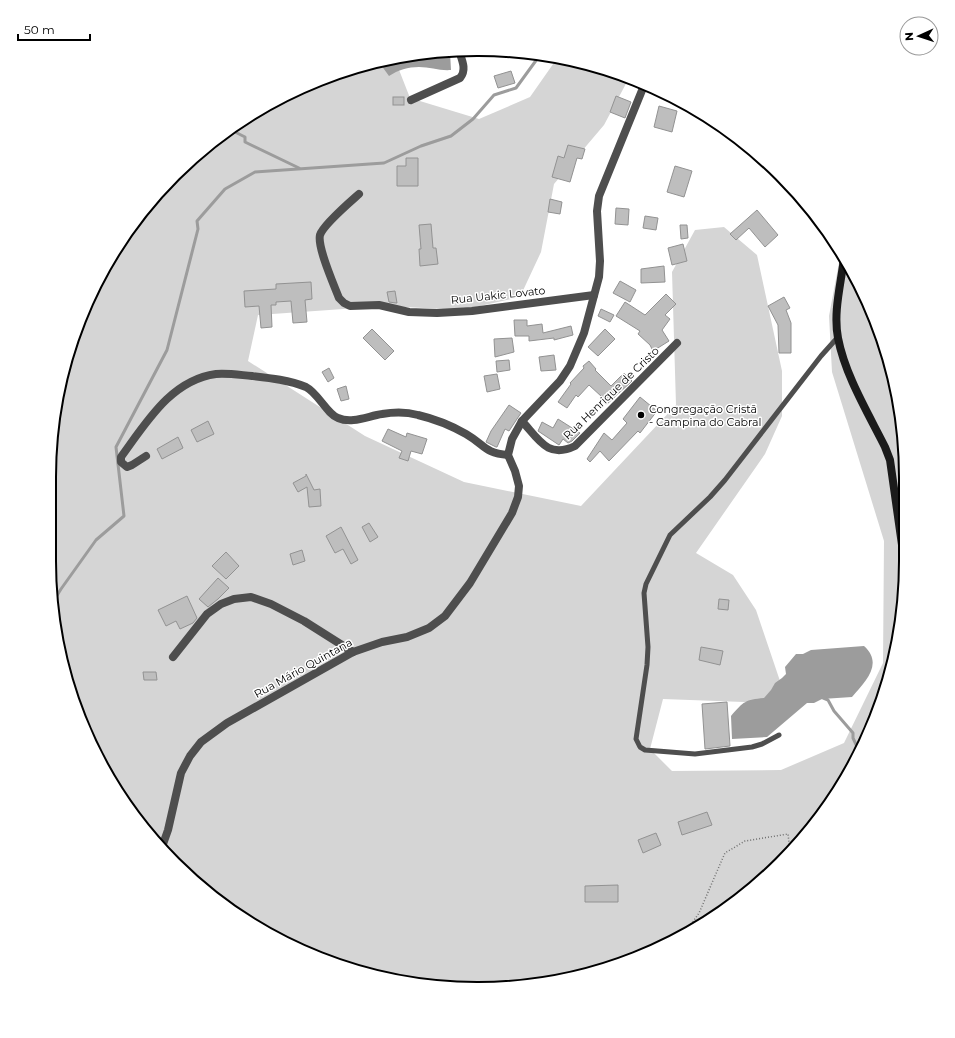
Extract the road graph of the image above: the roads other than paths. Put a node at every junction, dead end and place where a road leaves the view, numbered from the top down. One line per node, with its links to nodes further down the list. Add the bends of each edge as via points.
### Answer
1 (460, 57): 3 (street, via 464,70 460,78)
2 (643, 90): 6 (street, via 599,196 597,211 600,261)
3 (411, 100)
4 (358, 194): 6 (street, Rua Uakic Lovato, via 326,226 319,240 339,298 350,306 379,305 409,312 472,311)
5 (843, 267): 7 (street, via 837,317)
6 (594, 295): 9 (street, via 584,333 570,366 560,381)
7 (838, 337): 12 (street, via 844,361 890,460); 15 (lane, via 725,480 670,535 644,593 648,647 636,739 640,747 645,750 695,754 752,747)
8 (677, 344): 9 (street, Rua Henrique de Cristo, via 575,446 565,451 555,451 545,446)
9 (522, 421): 10 (street, via 512,439)
10 (508, 455): 11 (street, via 495,454 449,425 419,415 382,414 343,420 336,418 307,388 277,379 216,374 198,379 167,398 121,457 121,462 127,466 132,465); 13 (street, Rua Mário Quintana, via 519,486 512,513 470,583 446,616 429,628 407,637)
11 (146, 456)
12 (899, 530)
13 (353, 652): 14 (street, via 304,621 251,597 221,604 208,614); 16 (street, Rua Mário Quintana, via 227,723 201,742 181,773)
14 (173, 657)
15 (779, 735)
16 (164, 841)

